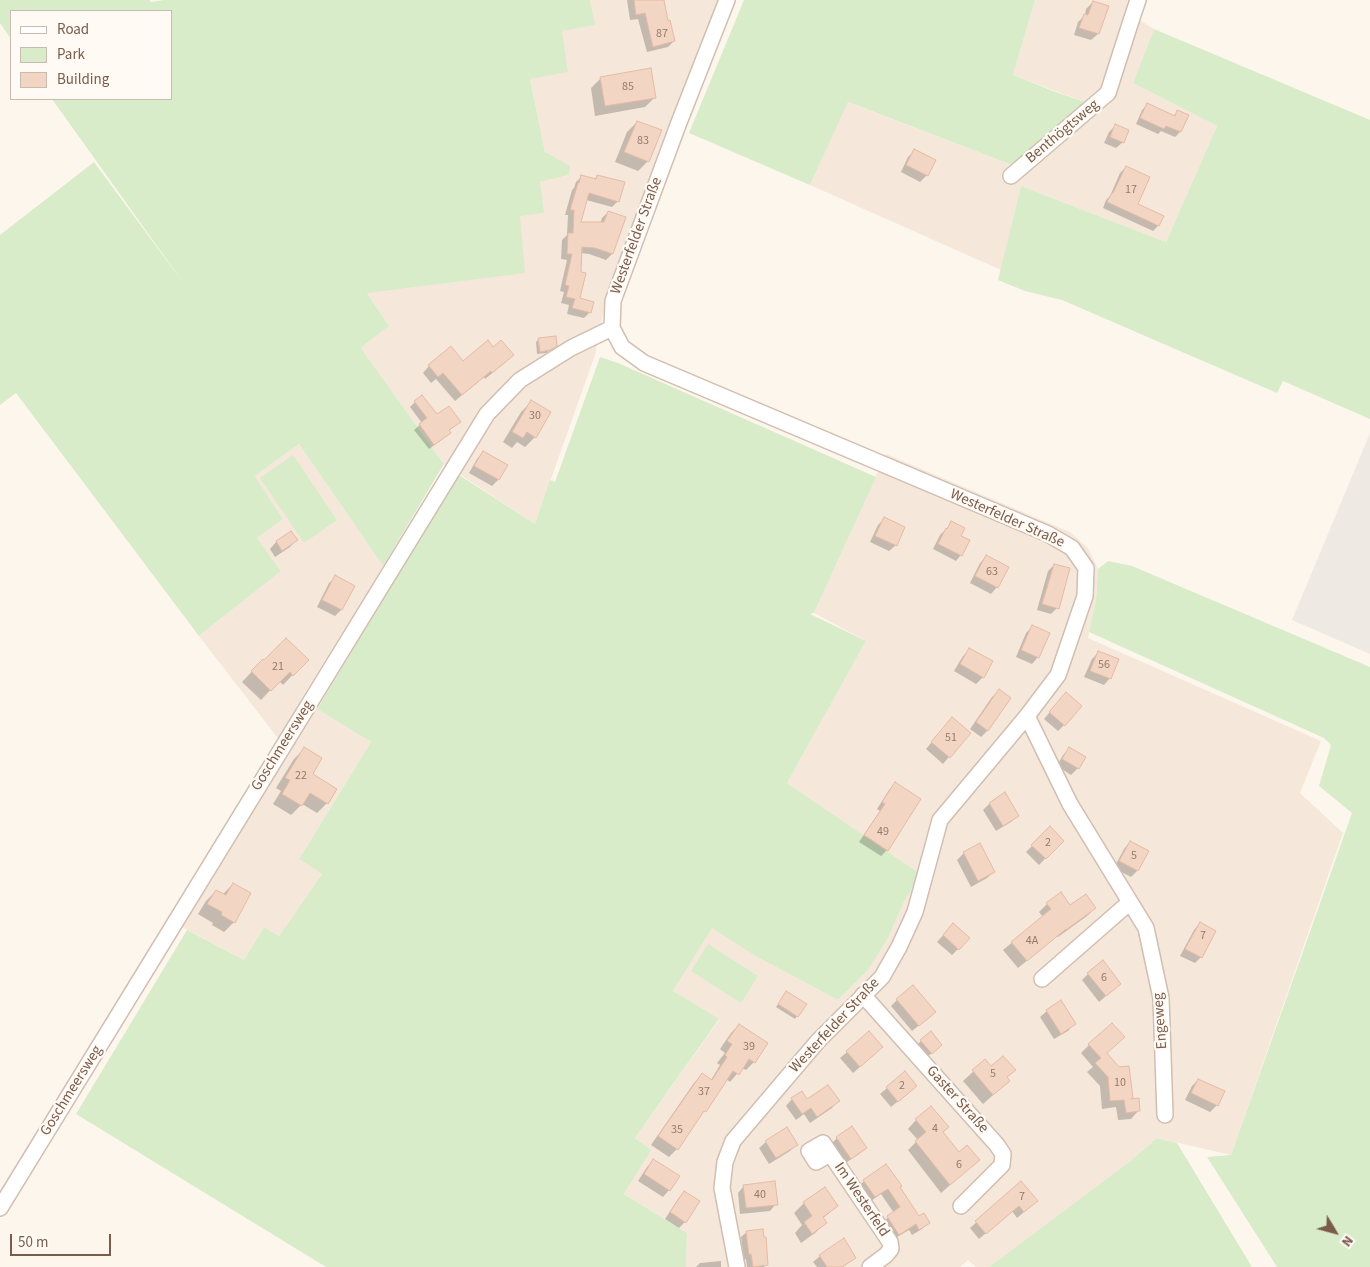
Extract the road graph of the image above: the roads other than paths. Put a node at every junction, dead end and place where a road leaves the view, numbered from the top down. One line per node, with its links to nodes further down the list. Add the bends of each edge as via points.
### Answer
1 (727, 0): 4 (street, Westerfelder Straße, via 613,301)
2 (1138, 0): 3 (street, Benthögtsweg, via 1108,93)
3 (1011, 176)
4 (612, 328): 5 (street, Westerfelder Straße, via 622,347 644,363 1048,534 1072,548 1086,568 1085,596 1058,675); 12 (street, Goschmeersweg, via 571,348 520,380 487,414)
5 (1027, 716): 6 (street, Engeweg, via 1070,804); 8 (street, Westerfelder Straße, via 940,820 915,912 882,976)
6 (1130, 902): 7 (street); 9 (street, Engeweg, via 1146,928 1162,998)
7 (1042, 980)
8 (863, 995): 11 (street, Gaster Straße, via 1003,1154 1002,1165); 13 (street, Westerfelder Straße, via 818,1040 733,1141 725,1162 722,1188)
9 (1165, 1115)
10 (830, 1154): 14 (street, Im Westerfeld, via 890,1242 891,1249)
11 (960, 1206)
12 (0, 1208)
13 (737, 1267)
14 (870, 1267)

